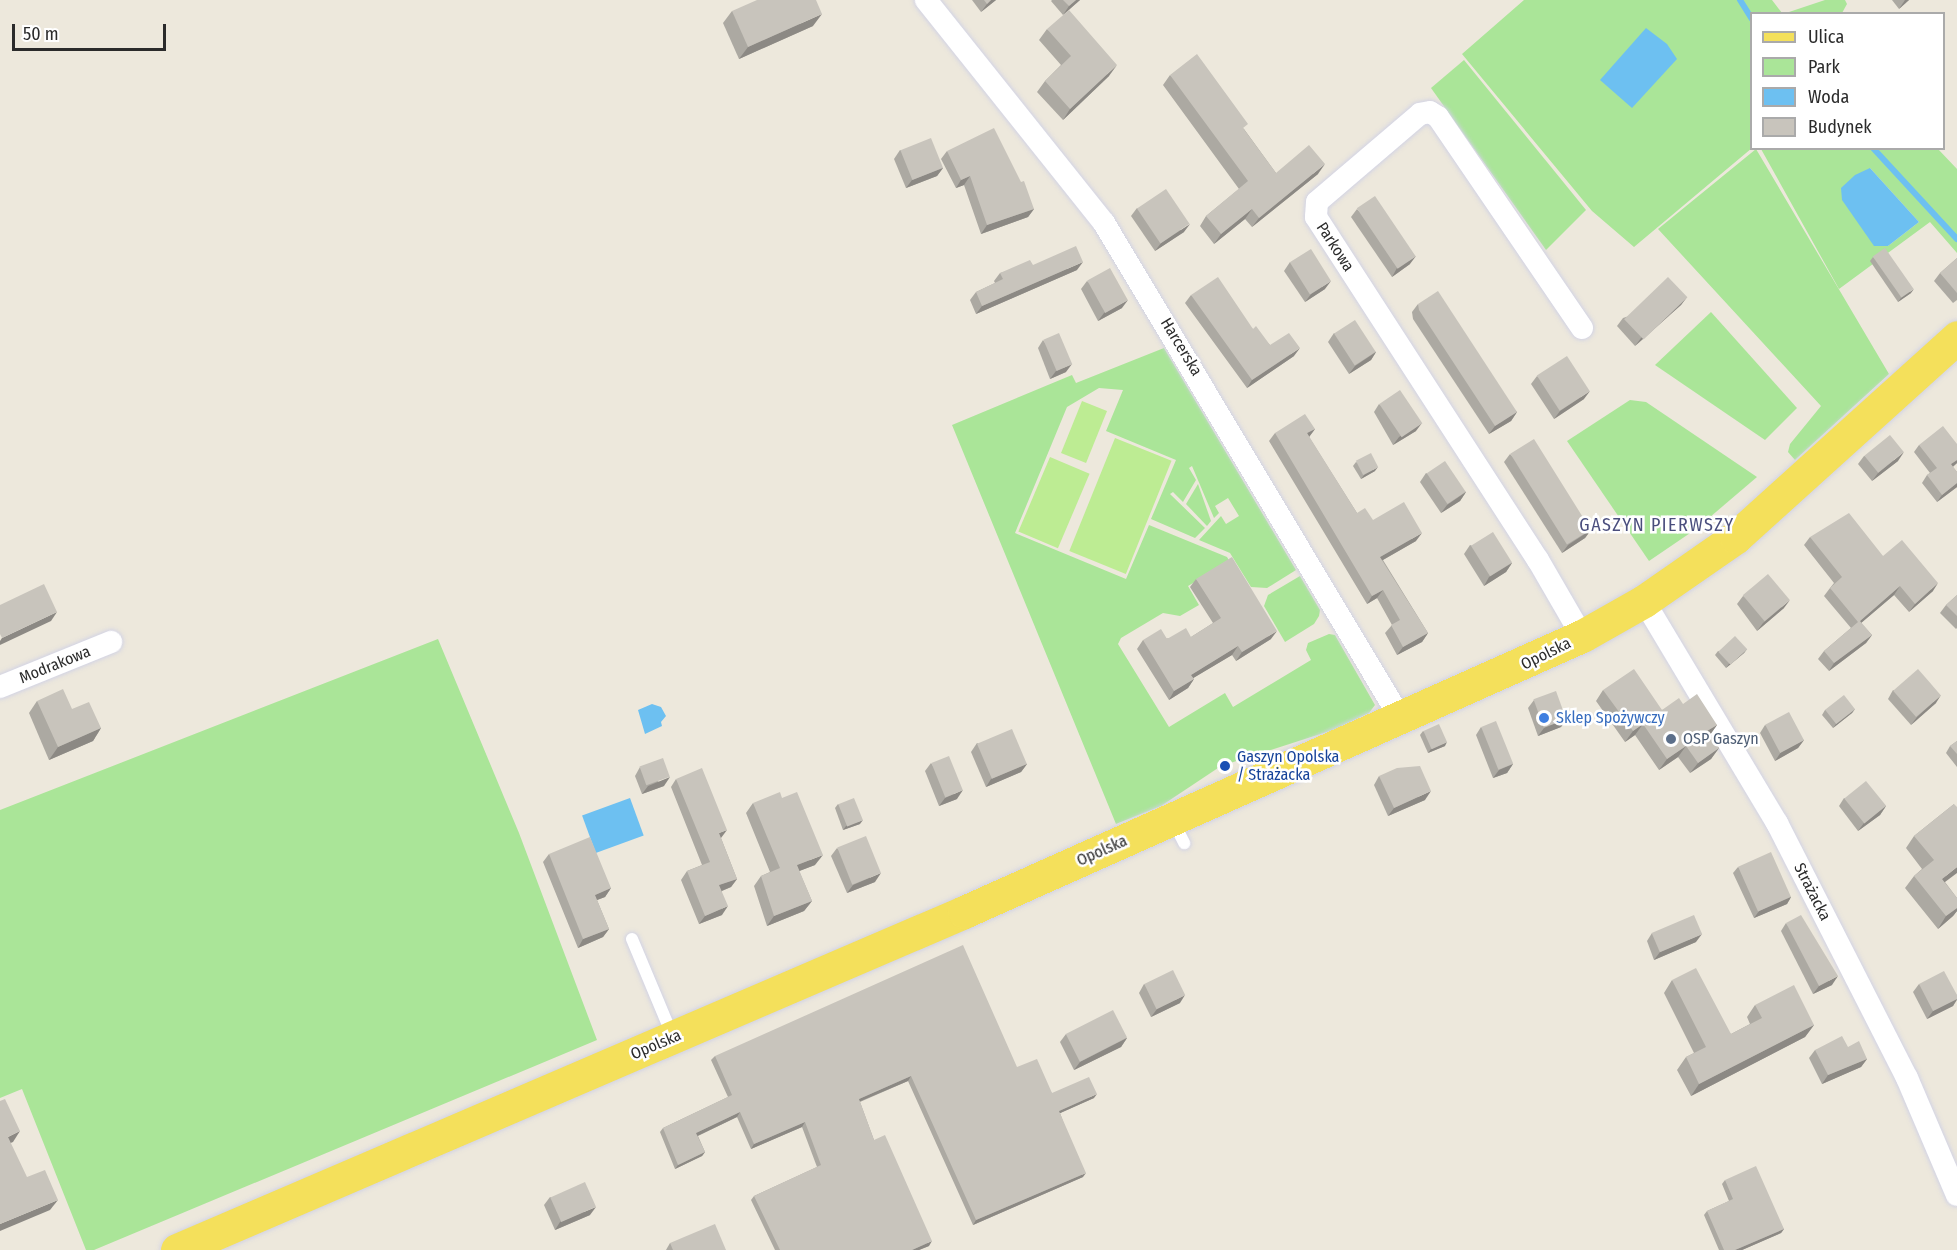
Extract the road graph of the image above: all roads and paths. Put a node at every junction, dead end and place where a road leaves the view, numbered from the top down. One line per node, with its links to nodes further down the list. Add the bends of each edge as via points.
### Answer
1 (926, 0): 8 (street, Harcerska, via 1104,223)
2 (1582, 328): 5 (street, Parkowa, via 1438,117 1430,112 1420,114 1317,202 1316,218 1538,560)
3 (1957, 337): 4 (main road, Opolska, via 1773,506 1717,551)
4 (1644, 601): 5 (main road, Opolska); 11 (street, Strażacka, via 1777,823 1907,1078)
5 (1582, 636): 8 (main road, Opolska)
6 (111, 642): 7 (street, Modrakowa)
7 (0, 687)
8 (1401, 719): 10 (main road, Opolska, via 1178,831)
9 (632, 939): 10 (lane)
10 (673, 1038): 12 (main road, Opolska)
11 (1957, 1195)
12 (177, 1250)

